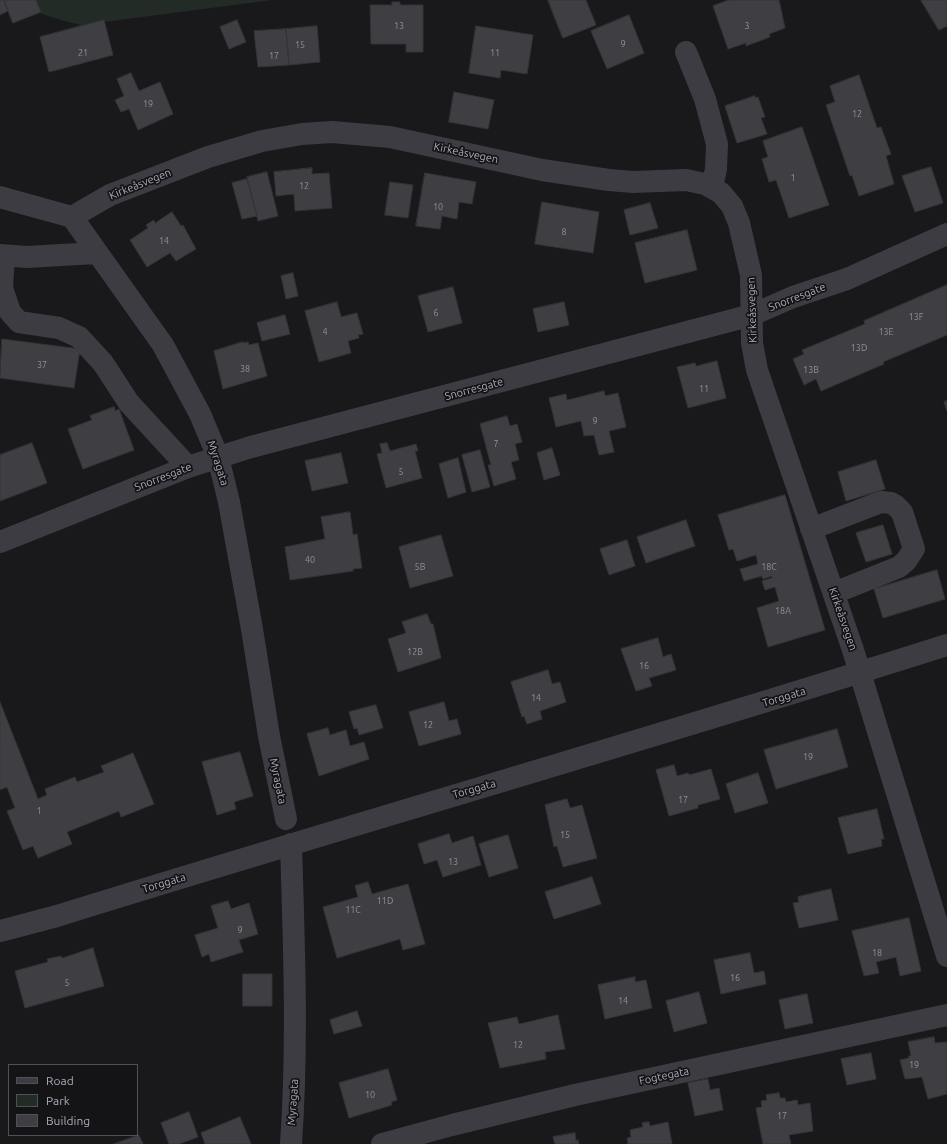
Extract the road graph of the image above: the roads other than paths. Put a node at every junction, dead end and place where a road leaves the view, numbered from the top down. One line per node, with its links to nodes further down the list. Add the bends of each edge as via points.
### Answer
1 (686, 52): 2 (street, via 705,99 717,144)
2 (712, 188): 4 (street, Kirkeåsvegen, via 706,184 686,180 609,180 542,170 390,137 332,132 262,141 208,157 110,195); 8 (street, Kirkeåsvegen, via 721,193 732,206 739,224 751,275)
3 (0, 197): 4 (street)
4 (72, 217): 6 (street, Myragata)
5 (947, 234): 8 (street, Snorresgate, via 847,279 793,297)
6 (96, 253): 7 (street); 9 (street, Myragata, via 163,345 200,414)
7 (2, 256): 10 (street, via 2,288 10,312 19,322 59,328 80,337 103,363 130,403)
8 (752, 315): 9 (street, Snorresgate); 11 (street, Kirkeåsvegen, via 752,343 757,370)
9 (218, 457): 10 (street, Snorresgate); 16 (street, Myragata, via 232,517 269,736)
10 (188, 467): 12 (street, Snorresgate)
11 (811, 529): 13 (street, Kirkeåsvegen); 13 (street, via 882,502 896,506 902,512 911,536 914,549 899,567)
12 (0, 542)
13 (834, 593): 15 (street, Kirkeåsvegen)
14 (947, 645): 15 (street, Torggata)
15 (861, 672): 17 (street, Torggata); 19 (street, Kirkeåsvegen)
16 (286, 819)
17 (291, 844): 18 (street, Torggata); 21 (street, Myragata, via 295,1081)
18 (0, 931)
19 (947, 956)
20 (947, 1015): 22 (street, Fogtegata, via 575,1095)
21 (290, 1144)
22 (382, 1144)

